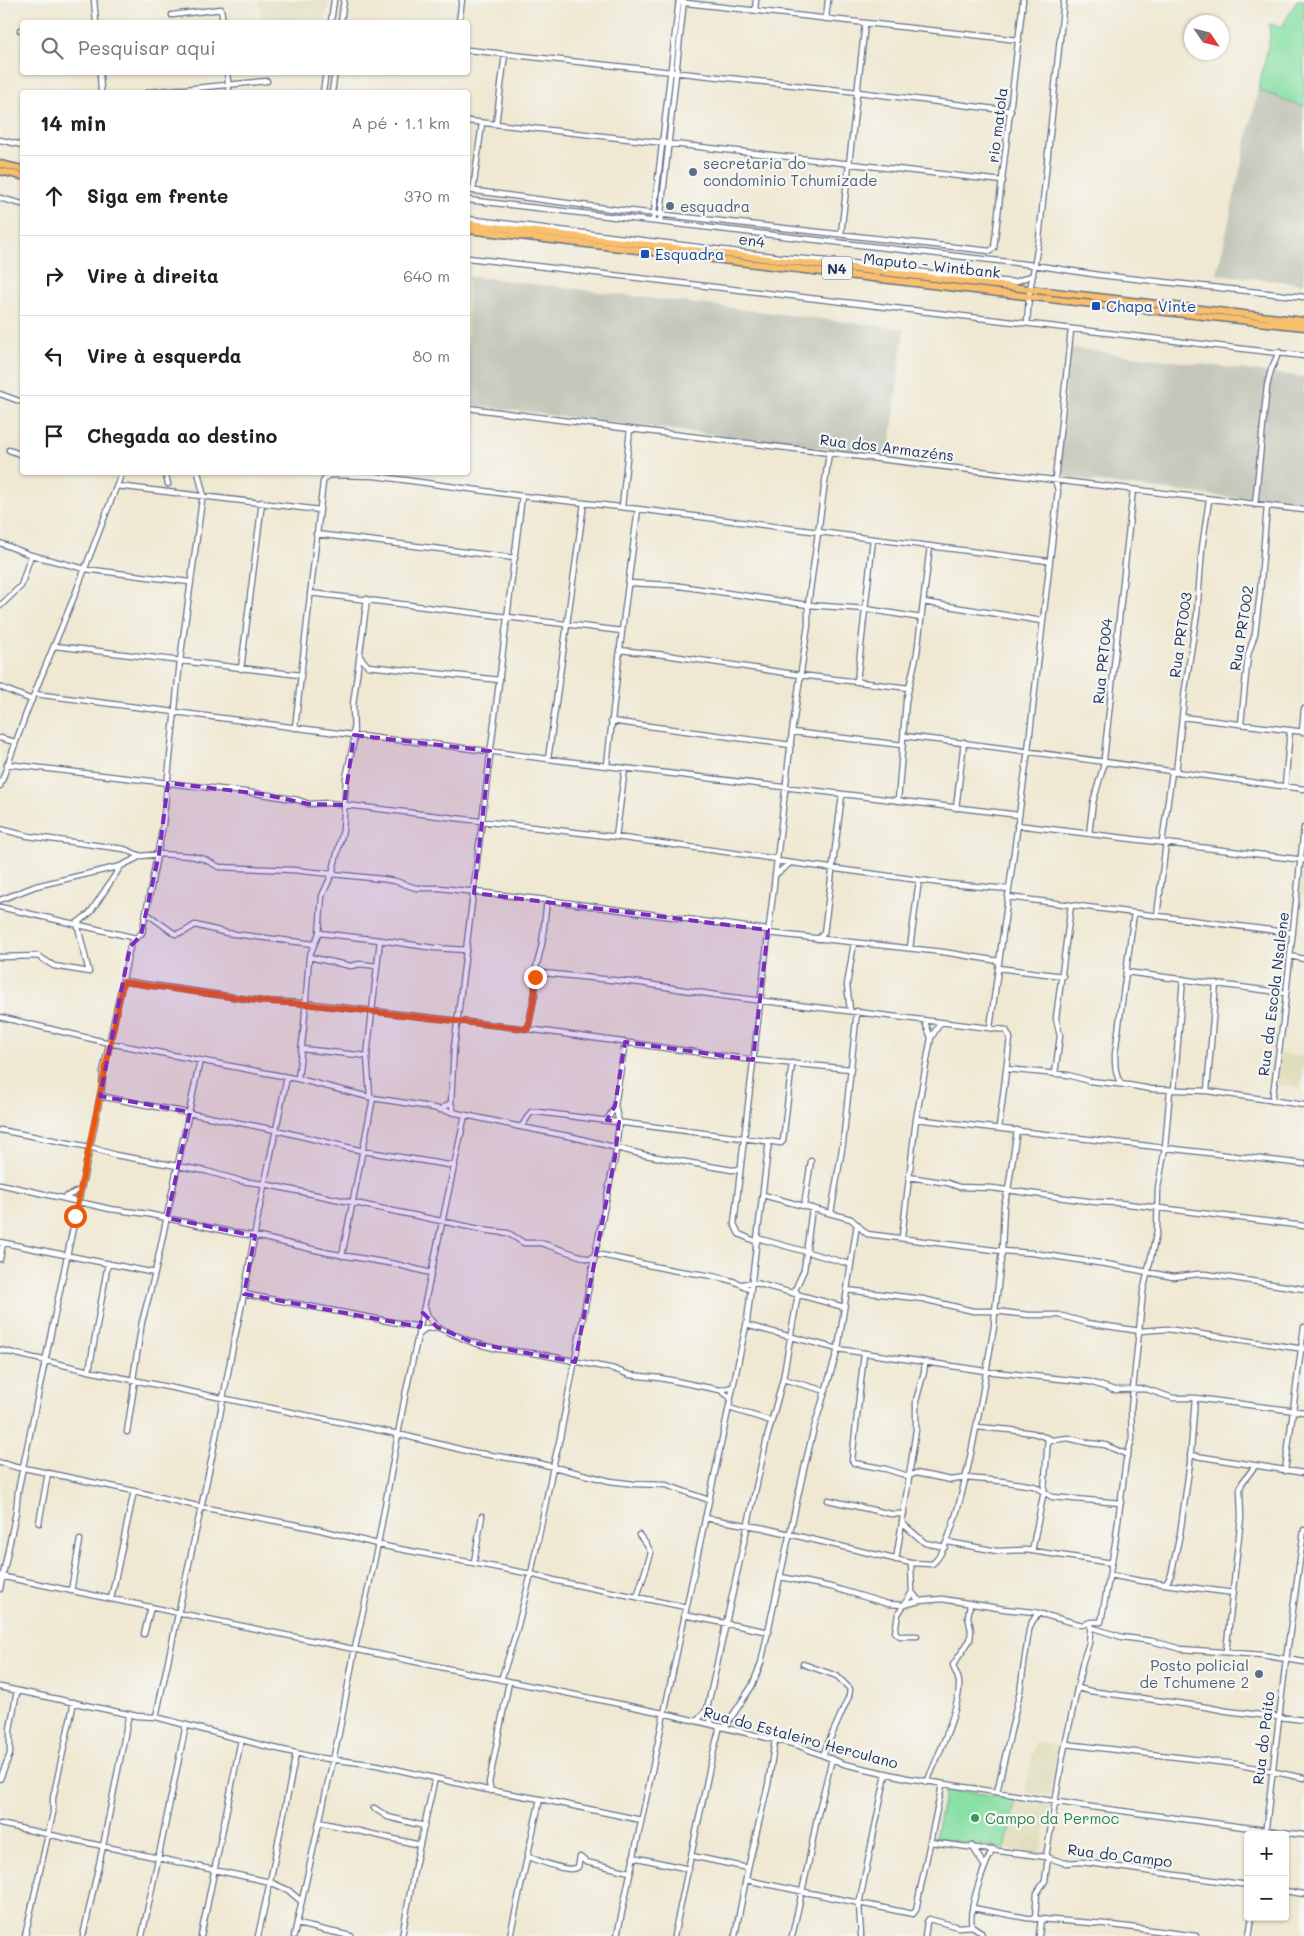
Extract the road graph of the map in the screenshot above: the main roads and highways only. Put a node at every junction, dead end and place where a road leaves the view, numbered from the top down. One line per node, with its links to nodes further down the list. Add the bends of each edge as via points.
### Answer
1 (0, 164): 2 (highway)
2 (20, 169)
3 (0, 171): 4 (highway)
4 (20, 176)
5 (470, 224): 7 (highway, Maputo - Wintbank / N4)
6 (470, 230): 8 (highway, Maputo - Wintbank / N4)
7 (1304, 321)
8 (1304, 327)

